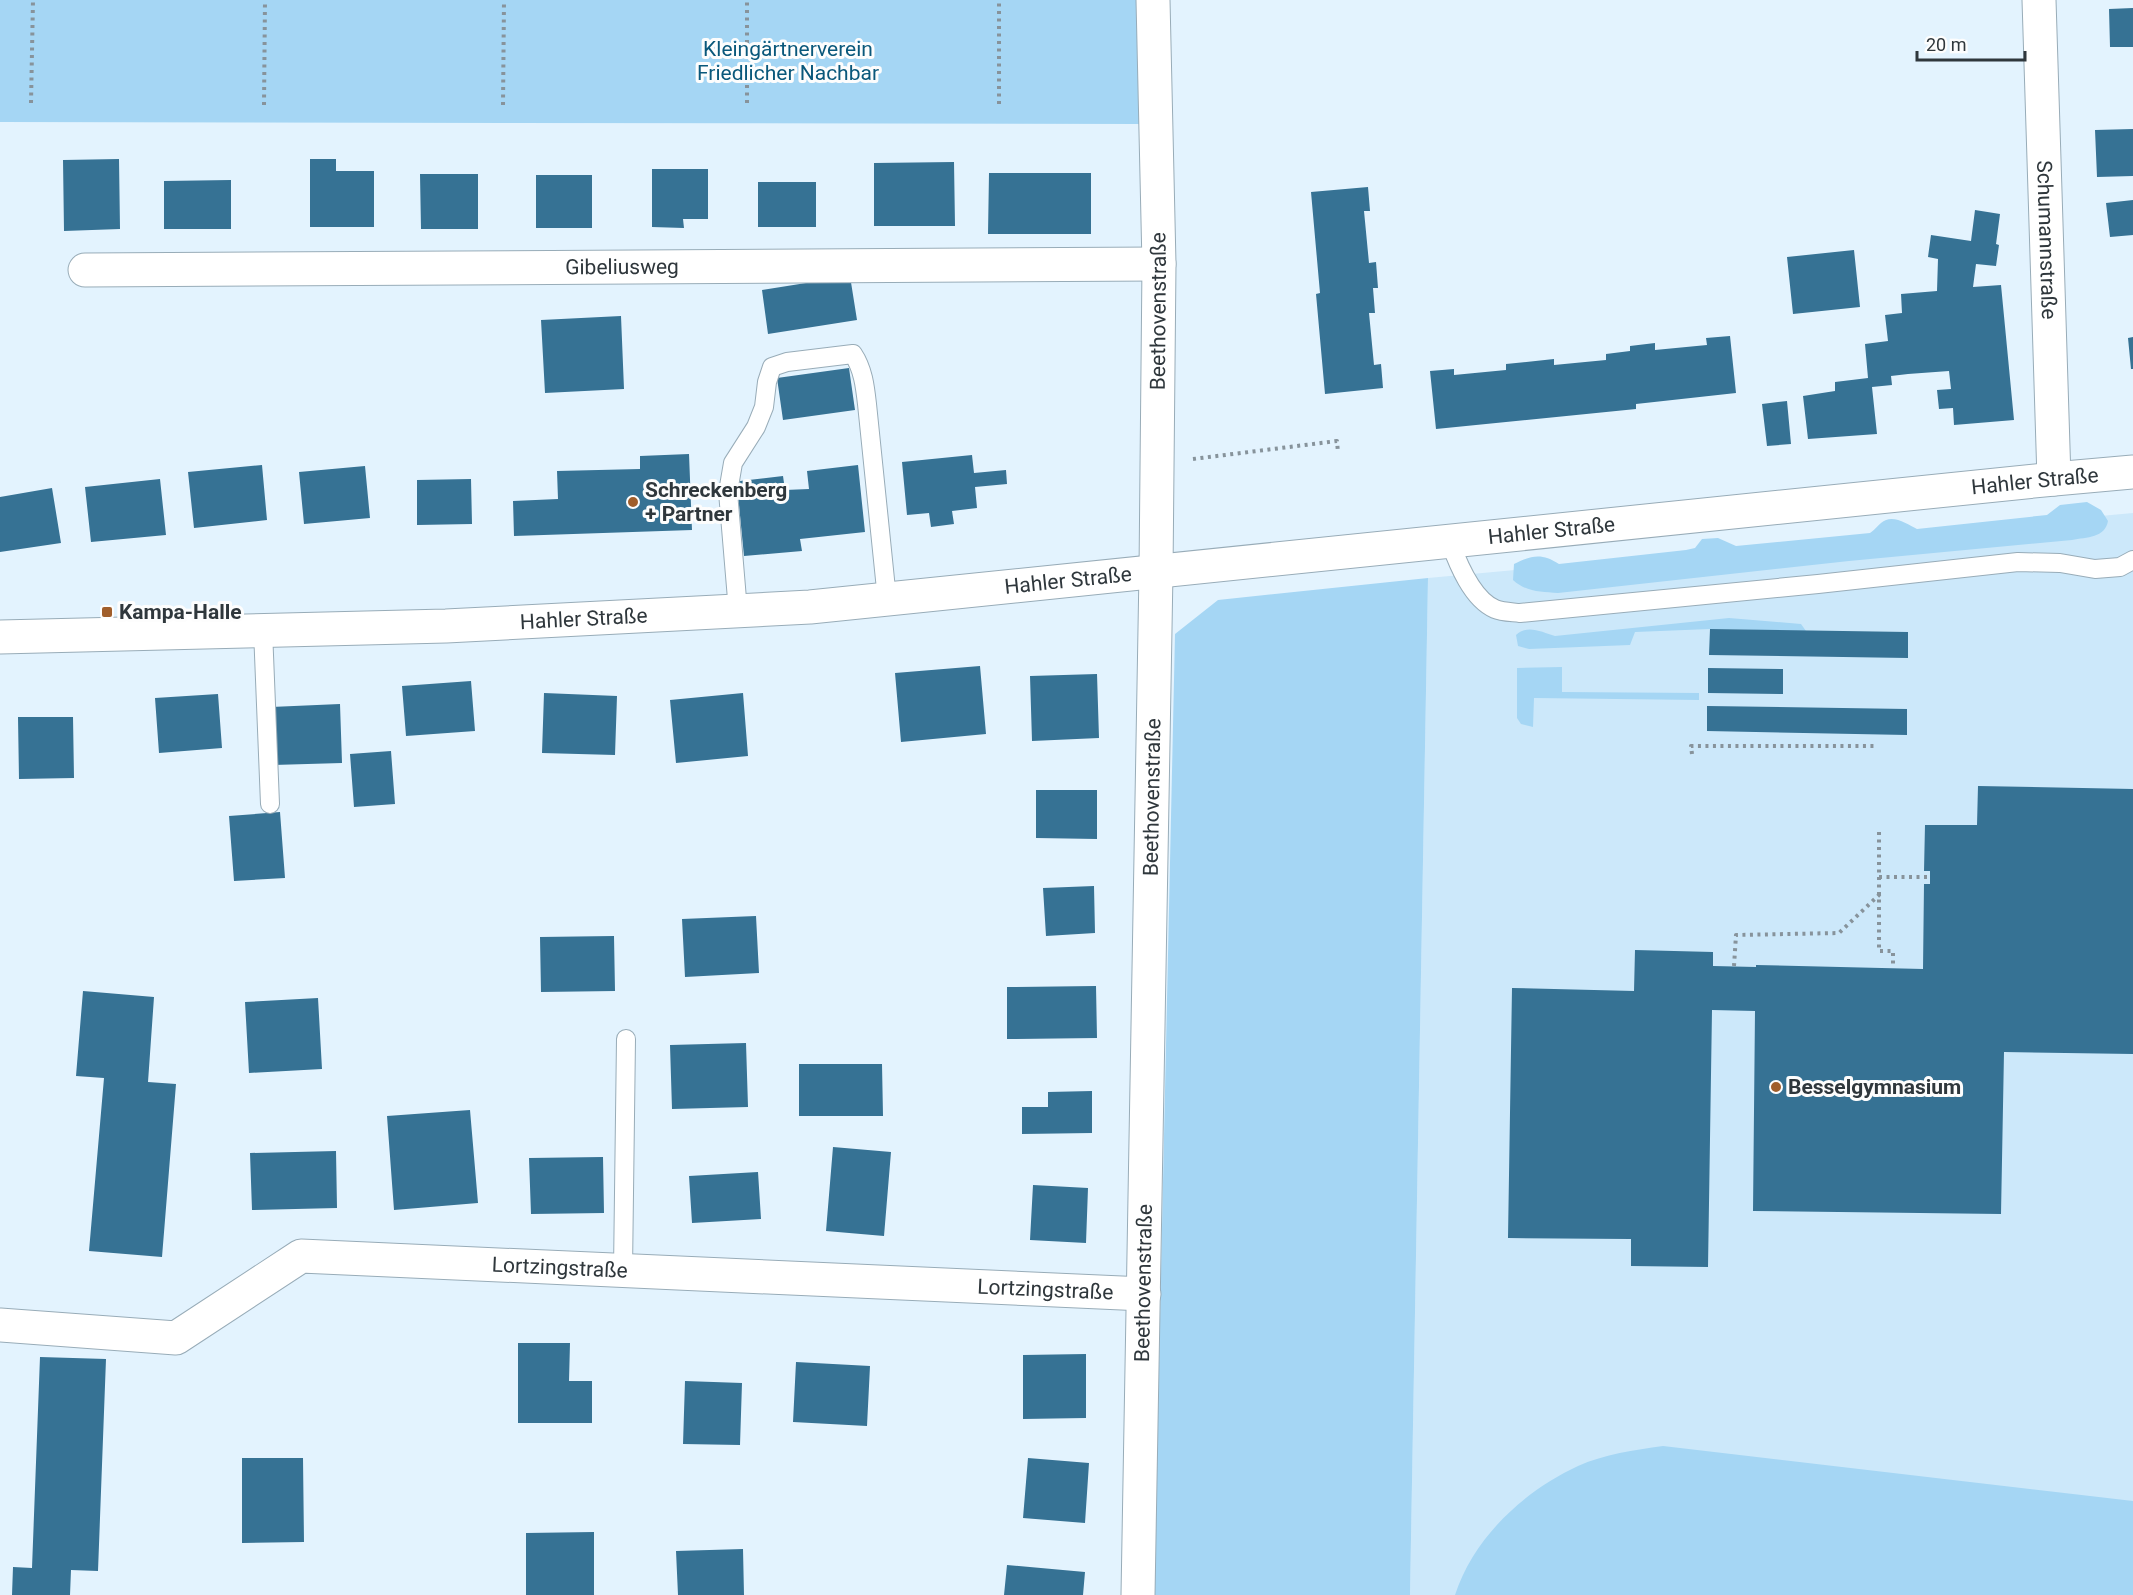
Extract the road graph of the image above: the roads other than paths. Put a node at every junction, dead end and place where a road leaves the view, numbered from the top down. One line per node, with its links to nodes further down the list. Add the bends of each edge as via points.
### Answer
1 (1153, 0): 3 (street, Beethovenstraße)
2 (2039, 0): 6 (street, Schumannstraße)
3 (1159, 264): 4 (street, Gibeliusweg); 9 (street, Beethovenstraße)
4 (85, 270)
5 (2133, 472): 6 (street, Hahler Straße)
6 (2054, 479): 7 (street, Hahler Straße)
7 (1450, 542): 8 (lane, via 1458,565 1476,593 1495,609 1520,613 2018,562 2095,569 2120,567); 9 (street, Hahler Straße)
8 (2133, 560)
9 (1156, 572): 10 (street, Hahler Straße); 17 (street, Beethovenstraße)
10 (887, 599): 11 (street, Hahler Straße); 11 (lane, via 864,379 853,354 772,367 764,406 756,427 733,463 728,492)
11 (738, 611): 12 (street, Hahler Straße, via 446,626)
12 (263, 630): 13 (street, Hahler Straße); 14 (lane)
13 (0, 637)
14 (270, 804)
15 (626, 1039): 16 (lane)
16 (623, 1270): 17 (street, Lortzingstraße); 18 (street, Lortzingstraße, via 301,1256 176,1338)
17 (1144, 1294): 19 (street, Beethovenstraße)
18 (0, 1325)
19 (1138, 1595)

